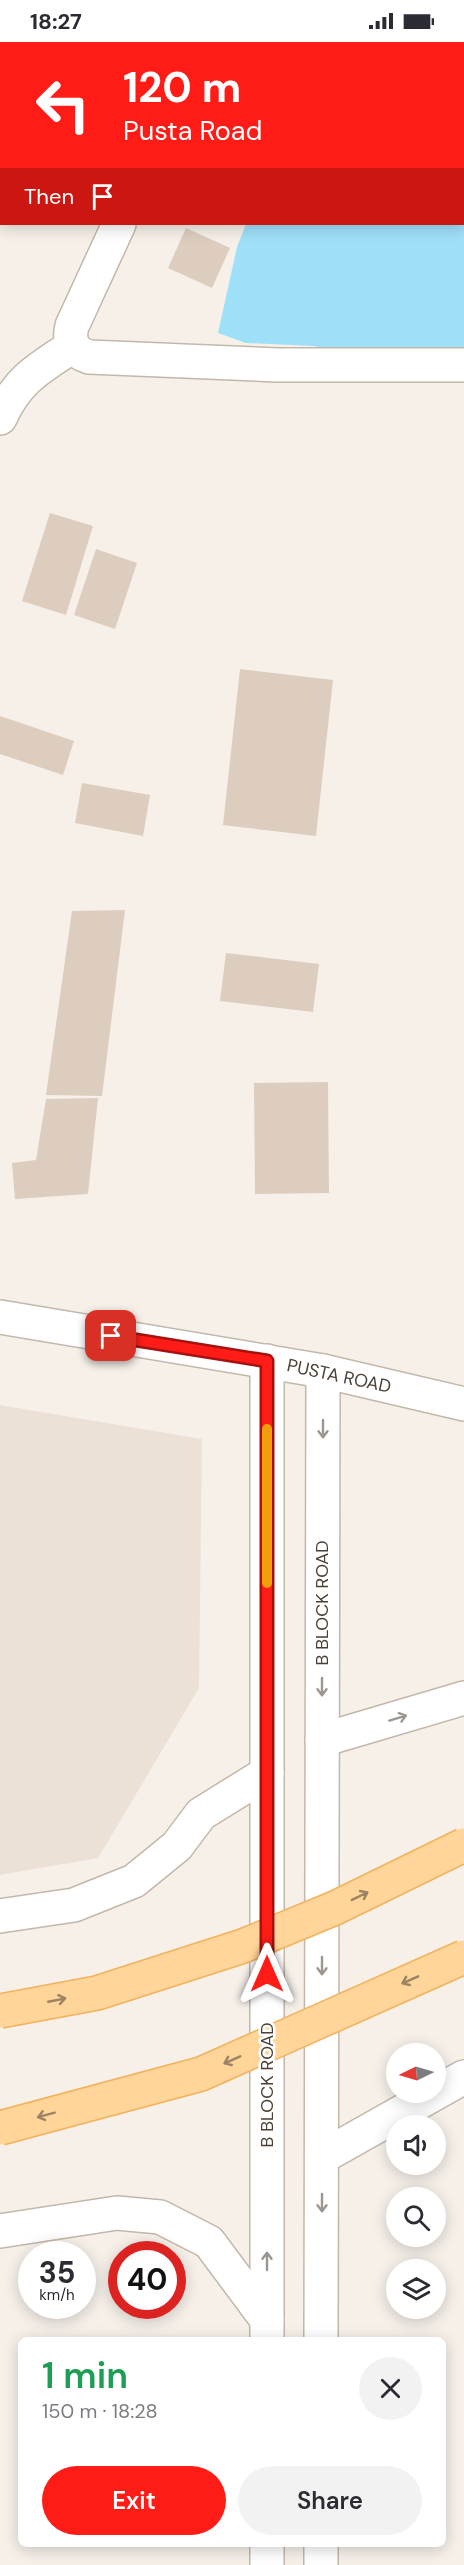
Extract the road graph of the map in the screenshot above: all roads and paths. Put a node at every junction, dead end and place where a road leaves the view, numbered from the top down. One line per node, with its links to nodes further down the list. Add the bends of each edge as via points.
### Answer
1 (118, 225): 2 (street, via 72,326 69,337)
2 (73, 346): 3 (street, via 80,354 101,357 277,365); 4 (street, via 27,377 10,397)
3 (464, 365)
4 (0, 418)
5 (0, 1317): 6 (street, PUSTA ROAD)
6 (267, 1361): 7 (street, PUSTA ROAD); 11 (street, B BLOCK ROAD)
7 (323, 1371): 8 (street, PUSTA ROAD); 10 (street, B BLOCK ROAD, one-way to 10)
8 (464, 1404)
9 (464, 1698): 10 (street, one-way to 9)
10 (322, 1740): 18 (street, B BLOCK ROAD, one-way to 18)
11 (267, 1773): 13 (street, via 201,1814 177,1845 134,1881 74,1905); 20 (street, B BLOCK ROAD, one-way to 11)
12 (464, 1845): 15 (main road, one-way to 12, bridge, via 97,1993 243,1946 335,1908)
13 (0, 1916)
14 (464, 1957): 17 (main road, one-way to 17, bridge, via 201,2074)
15 (0, 2011)
16 (464, 2077): 18 (street)
17 (0, 2128)
18 (322, 2157): 21 (street, B BLOCK ROAD, one-way to 21)
19 (0, 2231): 20 (street, via 117,2213 160,2217 209,2242)
20 (267, 2330)
21 (321, 2337)
22 (267, 2547): 24 (street)
23 (321, 2547): 25 (street)
24 (267, 2565)
25 (321, 2565)

